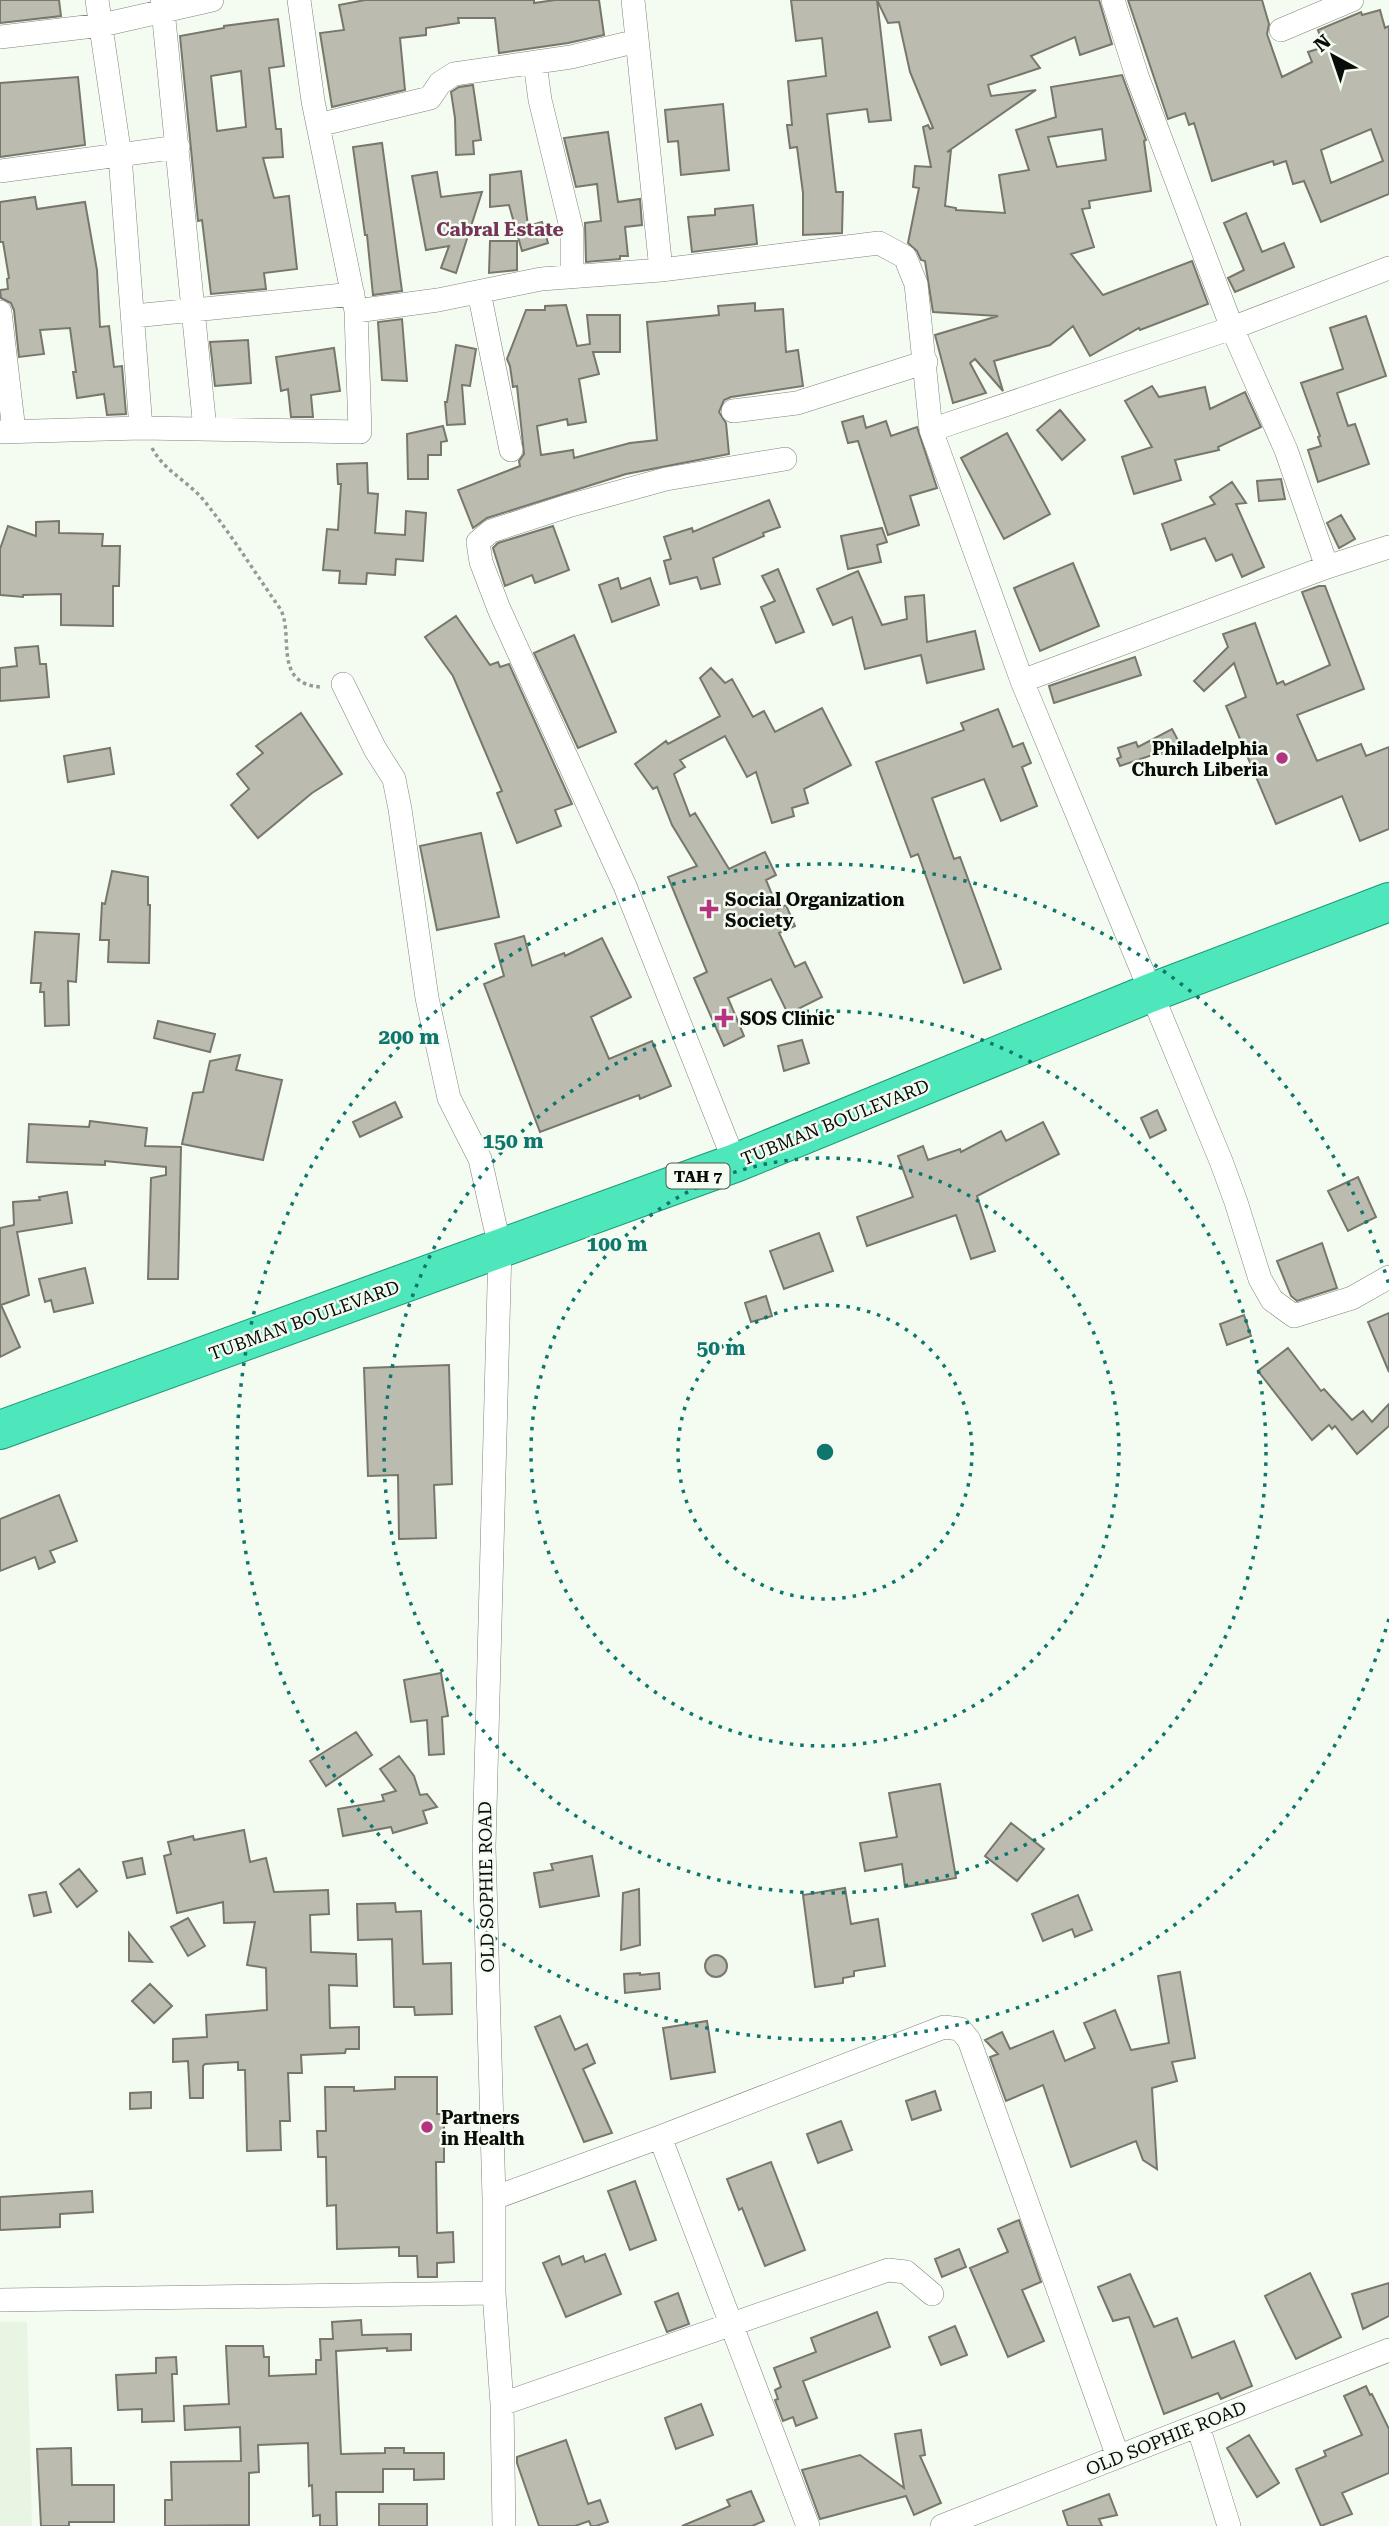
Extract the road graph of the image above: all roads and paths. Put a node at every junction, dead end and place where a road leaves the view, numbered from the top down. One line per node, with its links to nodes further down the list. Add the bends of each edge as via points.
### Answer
1 (97, 0): 8 (street)
2 (212, 0): 7 (street)
3 (299, 0): 13 (street)
4 (634, 0): 11 (street)
5 (1113, 0): 25 (street)
6 (1352, 0): 9 (street)
7 (162, 5): 8 (street); 14 (street)
8 (102, 25): 10 (street); 15 (street)
9 (1281, 30)
10 (0, 37)
11 (637, 41): 12 (street); 18 (street)
12 (535, 63): 13 (street, via 454,74 440,83 430,98); 19 (street, via 572,232)
13 (318, 125): 21 (street)
14 (178, 146): 15 (street); 23 (street)
15 (120, 156): 16 (street); 24 (street)
16 (0, 171)
17 (1389, 268): 25 (street)
18 (661, 270): 19 (street); 26 (street, via 879,243 905,257 916,284)
19 (572, 275): 20 (street)
20 (479, 292): 21 (street); 32 (street)
21 (355, 302): 23 (street); 29 (street, via 360,432)
22 (0, 312): 31 (street)
23 (195, 312): 24 (street); 29 (street)
24 (134, 316): 28 (street)
25 (1232, 328): 30 (street); 35 (street, via 1286,450)
26 (926, 362): 27 (street, via 797,403); 30 (street)
27 (733, 411)
28 (141, 428): 29 (street); 31 (street); 37 (path, via 159,462 200,496 283,612 289,667 300,680 319,687)
29 (205, 429)
30 (931, 430): 36 (street)
31 (7, 431)
32 (511, 450)
33 (785, 458): 40 (street, via 654,482 491,531 478,542 499,609 625,886)
34 (1389, 547): 35 (street)
35 (1327, 567): 36 (street)
36 (1022, 681): 39 (street)
37 (344, 684): 41 (street, OLD SOPHIE ROAD, via 394,779 432,1023 449,1098 480,1159)
38 (1389, 902): 39 (highway, TUBMAN BOULEVARD / TAH 7)
39 (1150, 993): 40 (highway, TUBMAN BOULEVARD / TAH 7); 42 (street, via 1221,1161 1260,1279 1272,1300 1294,1316 1352,1298)
40 (735, 1163): 41 (highway, TUBMAN BOULEVARD / TAH 7)
41 (500, 1248): 43 (highway, TUBMAN BOULEVARD / TAH 7); 45 (street, OLD SOPHIE ROAD, via 484,1847)
42 (1389, 1277)
43 (0, 1430)
44 (660, 2137): 45 (street); 49 (street); 53 (street, via 944,2027 960,2029 974,2053)
45 (494, 2199): 46 (street, OLD SOPHIE ROAD)
46 (494, 2293): 48 (street); 51 (street, OLD SOPHIE ROAD)
47 (932, 2294): 49 (street, via 906,2273 888,2270)
48 (0, 2300)
49 (732, 2326): 51 (street); 55 (street)
50 (1389, 2350): 52 (street, OLD SOPHIE ROAD)
51 (502, 2404): 54 (street, OLD SOPHIE ROAD)
52 (1198, 2426): 53 (street, OLD SOPHIE ROAD); 57 (street)
53 (1118, 2457): 56 (street, OLD SOPHIE ROAD)
54 (503, 2526)
55 (808, 2526)
56 (942, 2526)
57 (1229, 2526)

